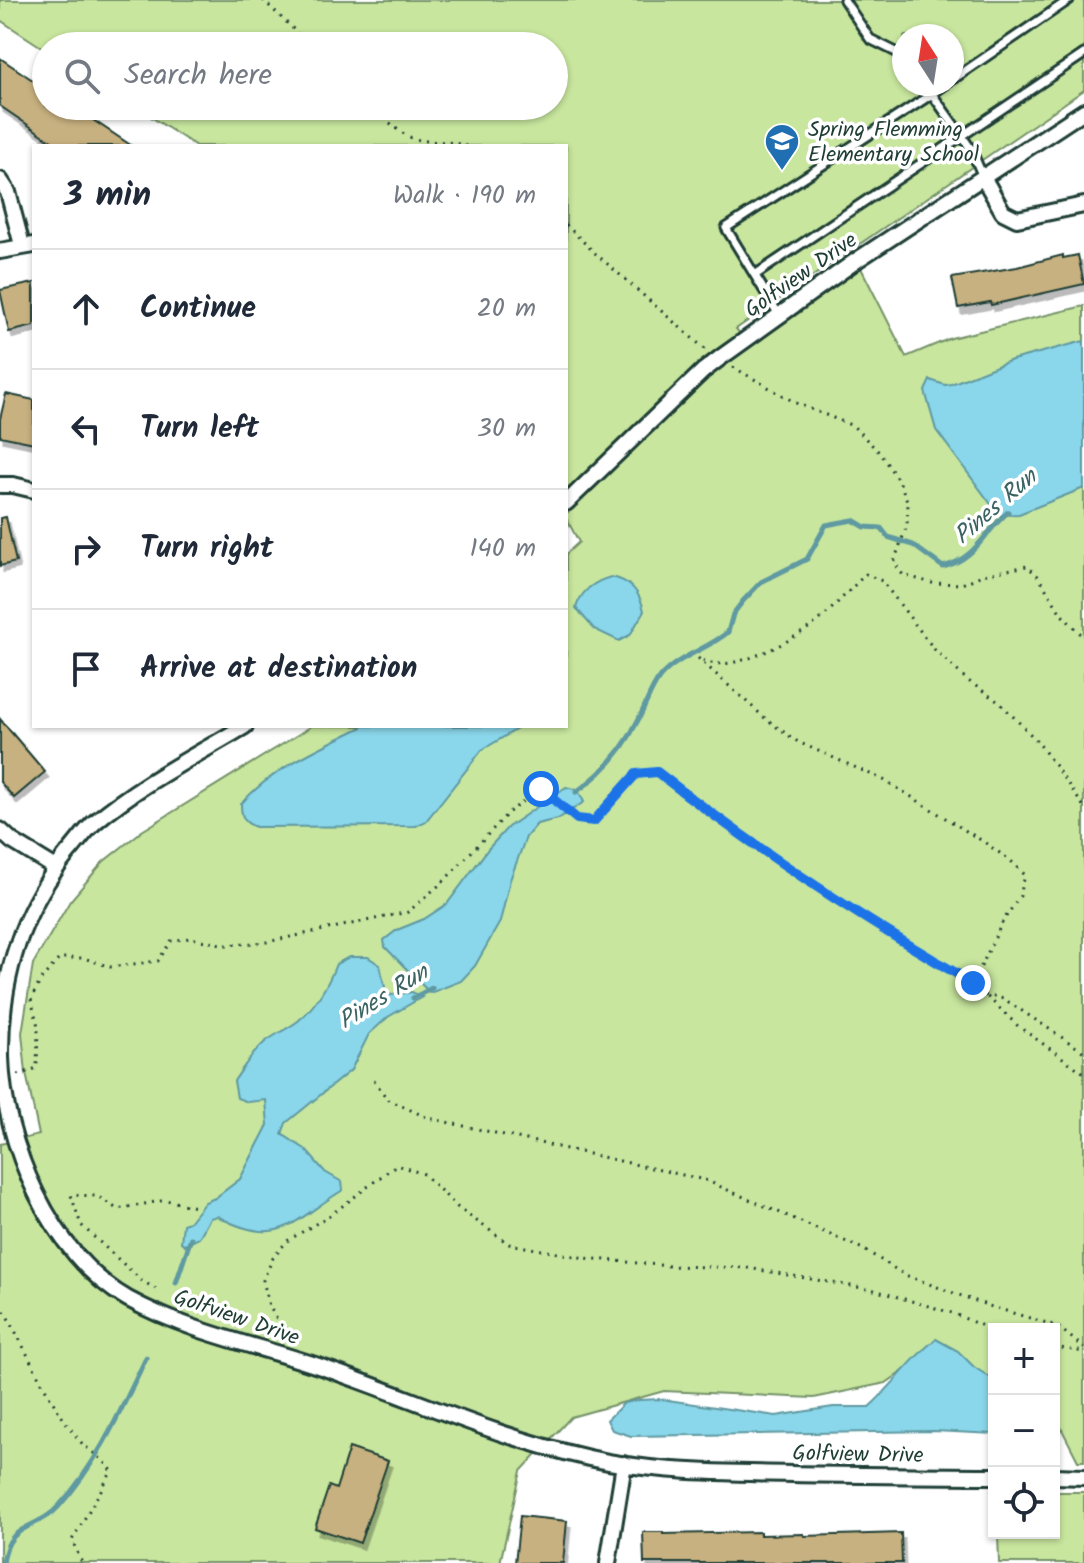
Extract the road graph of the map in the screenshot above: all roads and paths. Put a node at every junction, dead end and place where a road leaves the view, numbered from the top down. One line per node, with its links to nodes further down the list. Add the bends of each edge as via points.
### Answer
1 (263, 0): 4 (path)
2 (844, 0): 5 (lane, via 870,39)
3 (1069, 0): 7 (lane)
4 (296, 32)
5 (892, 51)
6 (1084, 54): 12 (lane)
7 (964, 72)
8 (929, 96): 20 (lane, via 726,228)
9 (933, 96): 12 (lane)
10 (1084, 111): 14 (street, Golfview Drive)
11 (388, 120): 13 (path, via 418,140)
12 (962, 136): 14 (lane); 20 (lane)
13 (460, 144)
14 (983, 177): 16 (street, via 1010,217 1026,219); 21 (street, Golfview Drive)
15 (0, 180): 18 (street)
16 (1084, 205)
17 (568, 227): 22 (path)
18 (28, 245): 19 (street)
19 (0, 251)
20 (755, 275): 21 (lane)
21 (779, 315): 22 (street, Golfview Drive)
22 (720, 358): 25 (street, Golfview Drive); 26 (path, via 796,403 853,426 879,452 908,503 907,525 894,562 903,575 962,584 1027,566)
23 (0, 485): 24 (street)
24 (32, 490)
25 (568, 501)
26 (1084, 637)
27 (242, 728): 30 (street, Golfview Drive, via 92,824)
28 (1084, 807): 31 (path, via 1038,742 934,649 882,581 866,574 821,618 780,645 731,663 698,658 798,742 886,781 984,842 1025,875 1020,896)
29 (0, 830): 30 (street)
30 (56, 868): 35 (street, Golfview Drive, via 15,950 1,1013)
31 (973, 983): 32 (path); 35 (path, via 843,904 657,772 636,774 594,821 577,819 541,789 509,812 408,912 267,942 171,941 158,961 110,967 84,958 60,958 31,999 38,1026 37,1068)
32 (981, 994): 33 (path, via 1004,999); 34 (path)
33 (1084, 1052)
34 (1084, 1073)
35 (4, 1079): 44 (street, Golfview Drive, via 15,1142 32,1187 88,1268 125,1298 186,1326 325,1368 471,1423)
36 (374, 1080): 43 (path, via 387,1099 428,1118 705,1180 863,1249 905,1275 1057,1326)
37 (195, 1207): 38 (path, via 166,1200 117,1209 97,1196 71,1195 81,1225)
38 (156, 1289)
39 (0, 1304): 48 (path, via 45,1390 82,1444 112,1471 72,1540)
40 (988, 1328): 41 (path, via 874,1290 748,1268 585,1258 509,1244 457,1207 424,1174 396,1165 287,1241 273,1258 263,1280 269,1306)
41 (292, 1345)
42 (1060, 1348): 43 (path)
43 (1084, 1350)
44 (624, 1464): 45 (street, Golfview Drive, via 705,1472); 49 (street)
45 (988, 1476)
46 (1060, 1476): 47 (street)
47 (1084, 1477)
48 (82, 1563)
49 (608, 1563)

